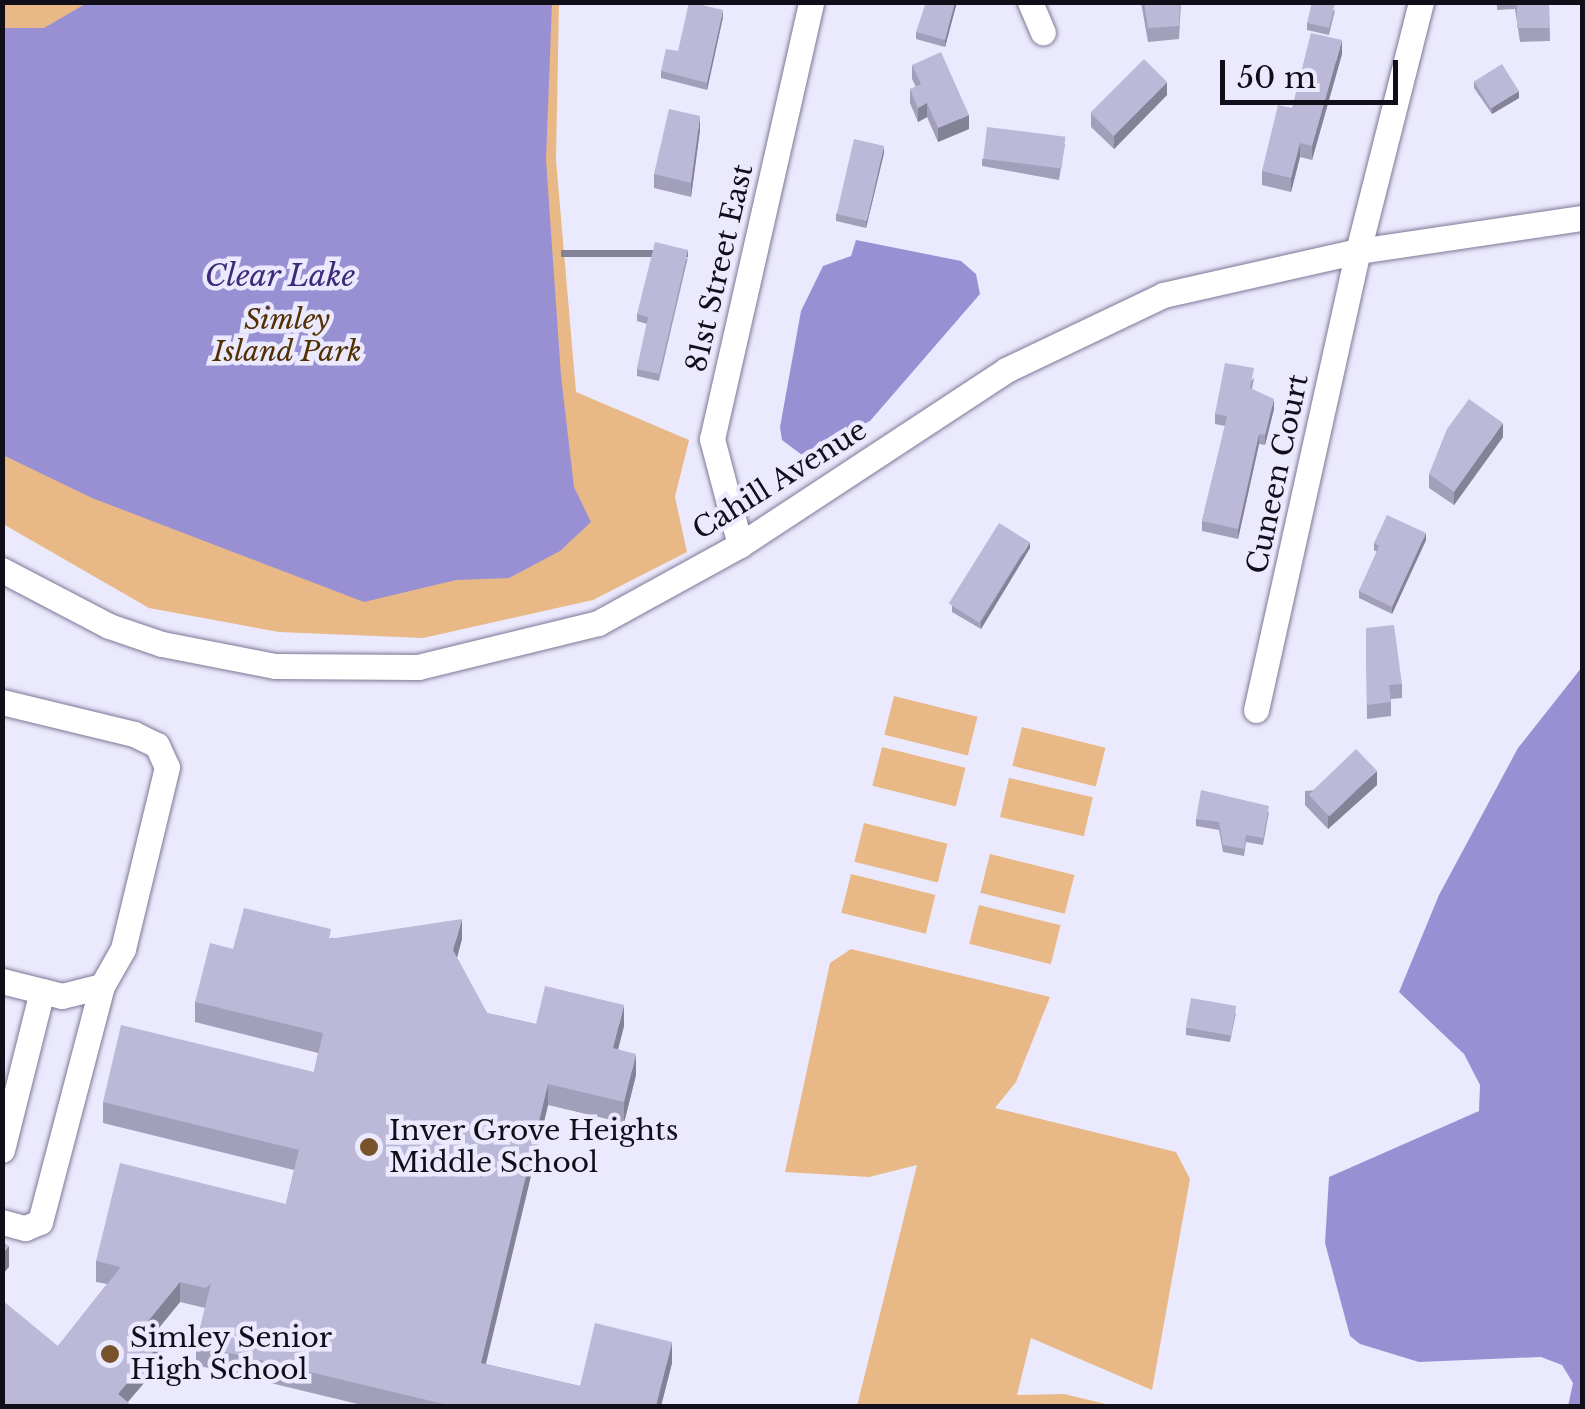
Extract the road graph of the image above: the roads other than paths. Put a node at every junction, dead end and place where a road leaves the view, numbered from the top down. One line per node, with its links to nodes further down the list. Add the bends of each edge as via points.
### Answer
1 (811, 2): 7 (street, 81st Street East, via 712,438)
2 (1030, 2): 4 (street)
3 (1421, 2): 6 (street, Cuneen Court)
4 (1042, 32)
5 (1582, 218): 6 (street, Cahill Avenue)
6 (1358, 250): 7 (street, Cahill Avenue, via 1163,295 1006,370); 10 (street, Cuneen Court)
7 (740, 545): 8 (street, Cahill Avenue, via 598,623 418,666 275,666 162,644 109,626)
8 (2, 570)
9 (2, 702): 12 (street, via 134,734 157,746 167,767 123,949)
10 (1256, 710)
11 (2, 980): 13 (street)
12 (102, 986): 13 (street, via 62,996); 15 (street, via 40,1222 25,1228)
13 (42, 991): 14 (street)
14 (2, 1150)
15 (2, 1222)

